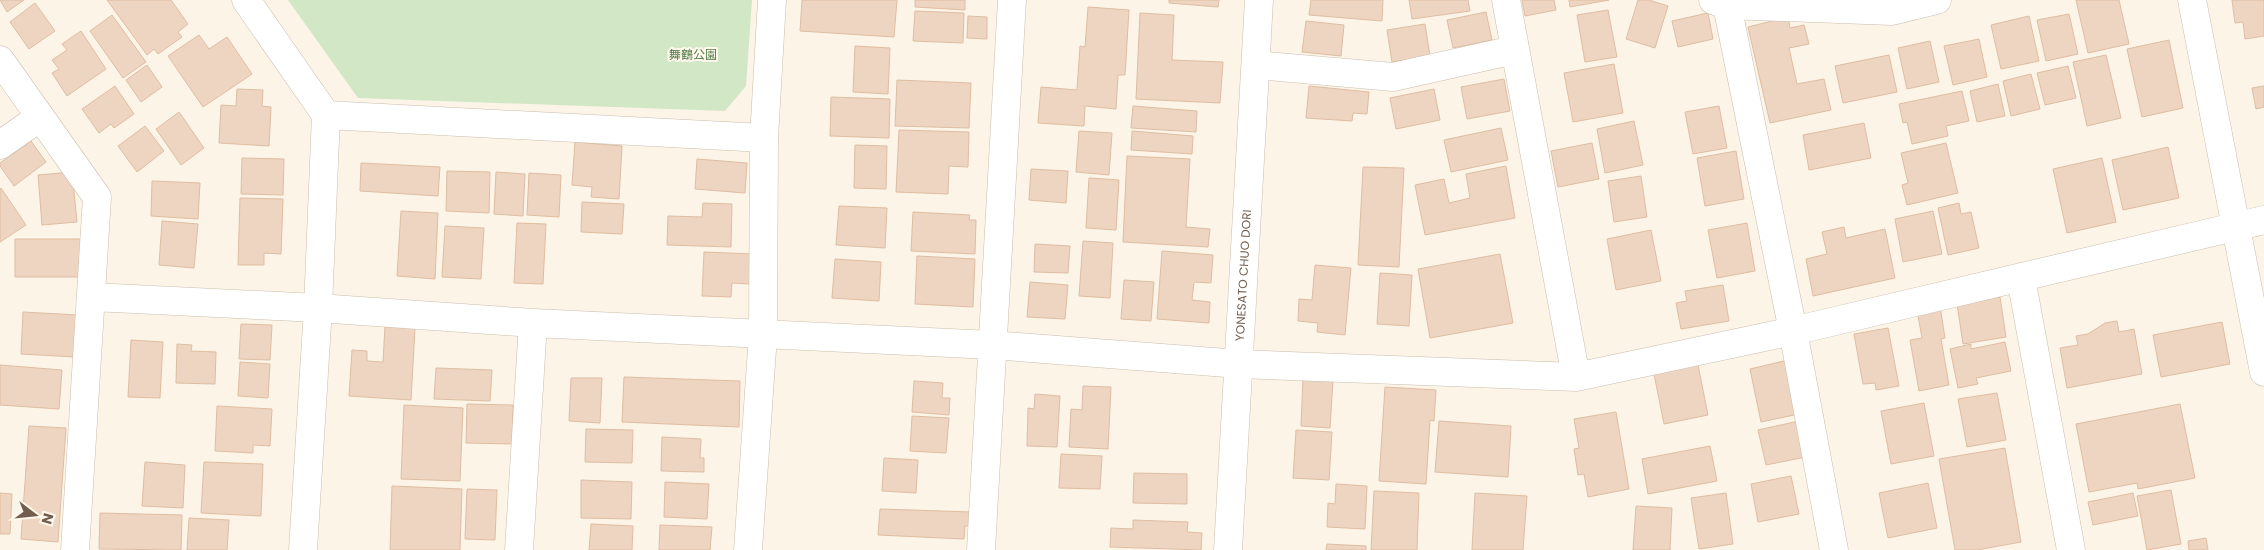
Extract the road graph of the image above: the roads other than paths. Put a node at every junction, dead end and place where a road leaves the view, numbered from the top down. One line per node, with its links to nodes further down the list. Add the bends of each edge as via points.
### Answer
1 (246, 0): 12 (street)
2 (772, 0): 14 (street)
3 (1012, 0): 24 (street)
4 (1259, 0): 11 (street, YONESATO CHUO DORI)
5 (1506, 0): 9 (street)
6 (1938, 0): 8 (street, via 1892,11)
7 (2192, 0): 17 (street)
8 (1720, 3): 22 (street)
9 (1514, 50): 11 (street, via 1393,77); 27 (street)
10 (0, 60): 13 (street)
11 (1256, 66): 25 (street, YONESATO CHUO DORI)
12 (326, 115): 14 (street); 20 (street)
13 (40, 117): 15 (street); 19 (street, via 97,197)
14 (764, 138): 23 (street)
15 (0, 145)
16 (2264, 220): 17 (street)
17 (2235, 228): 18 (street); 26 (street)
18 (2021, 278): 22 (street); 35 (street)
19 (92, 297): 20 (street); 28 (street)
20 (318, 308): 21 (street); 29 (street)
21 (533, 323): 23 (street); 30 (street)
22 (1793, 331): 27 (street); 34 (street)
23 (763, 335): 24 (street); 31 (street)
24 (992, 345): 25 (street); 32 (street)
25 (1240, 364): 27 (street); 33 (street, YONESATO CHUO DORI)
26 (2264, 372)
27 (1576, 377)
28 (75, 550)
29 (303, 550)
30 (519, 550)
31 (748, 550)
32 (980, 550)
33 (1228, 550)
34 (1834, 550)
35 (2071, 550)

